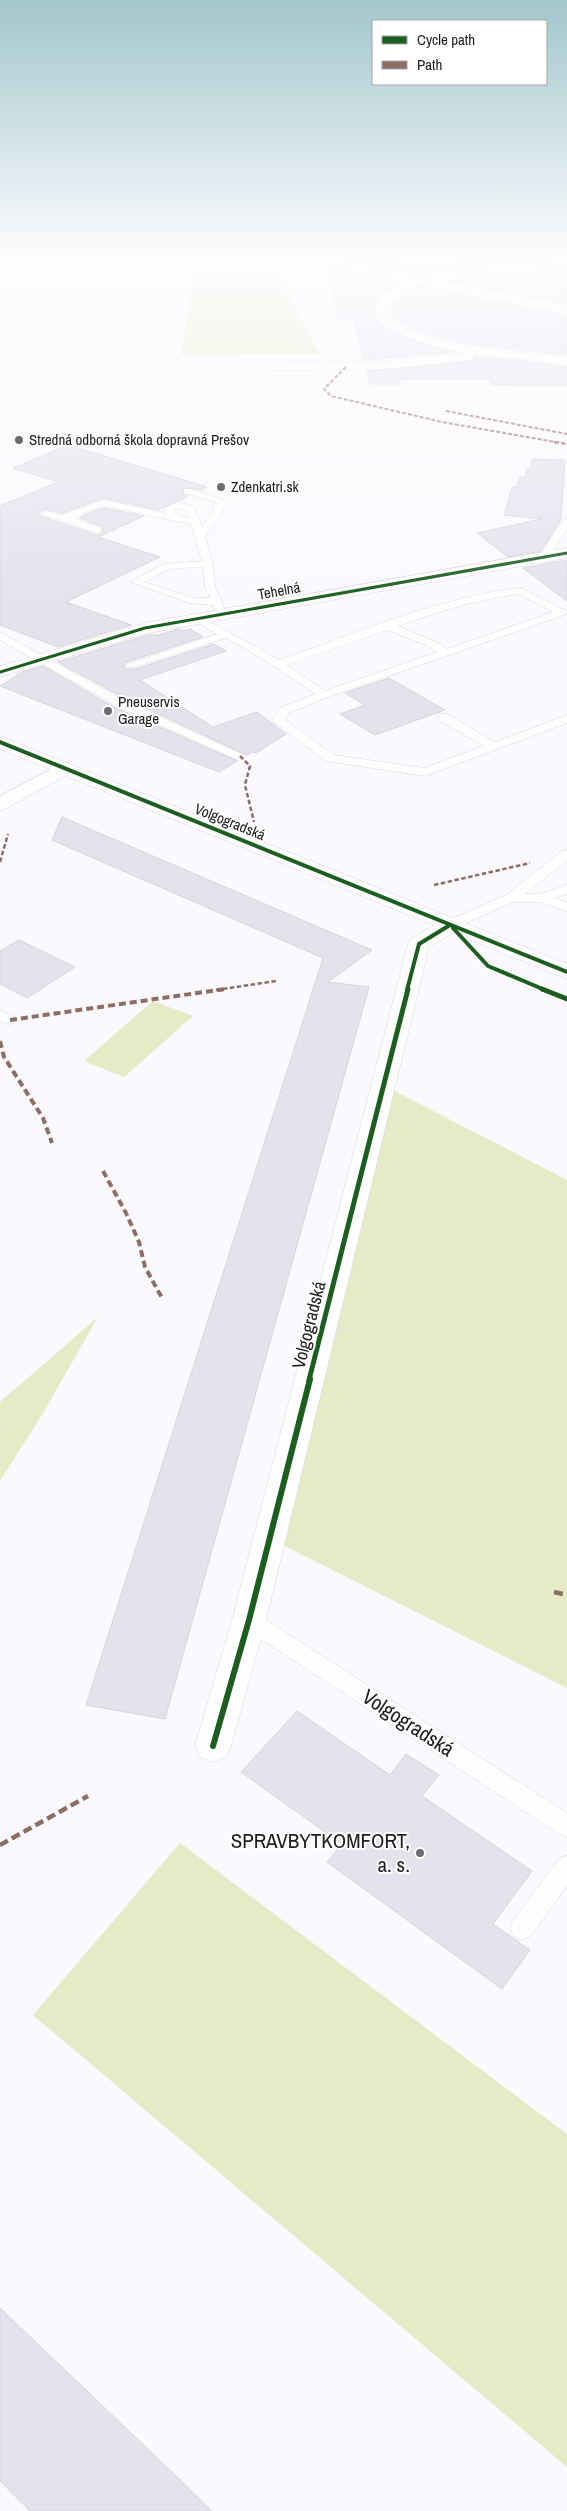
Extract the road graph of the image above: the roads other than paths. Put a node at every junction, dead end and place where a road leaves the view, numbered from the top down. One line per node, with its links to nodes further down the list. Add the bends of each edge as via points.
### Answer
1 (187, 491): 6 (lane, via 221,501 217,514)
2 (45, 514): 3 (lane)
3 (68, 518): 5 (lane); 6 (lane, via 104,502 176,518 168,510 184,505 192,509)
4 (567, 521): 8 (lane)
5 (97, 530)
6 (200, 536): 9 (lane)
7 (567, 553): 8 (street, Tehelná)
8 (544, 557): 10 (street, Tehelná)
9 (208, 564): 10 (lane, via 210,587); 10 (lane, via 168,566 135,582)
10 (220, 608): 11 (street, Tehelná)
11 (198, 618): 15 (lane); 18 (street, Tehelná, via 145,628)
12 (389, 626): 17 (lane); 17 (lane, via 454,603 502,592 521,591 562,613); 19 (lane)
13 (0, 635): 16 (lane)
14 (27, 635): 16 (lane)
15 (225, 635): 19 (lane); 20 (lane)
16 (14, 644): 18 (lane)
17 (445, 653): 22 (lane)
18 (38, 661): 21 (street, Tehelná); 27 (lane, via 167,727)
19 (278, 664): 22 (lane)
20 (131, 665)
21 (0, 672)
22 (324, 695): 26 (lane, via 284,711 278,721 330,758 425,772)
23 (443, 717): 26 (lane)
24 (567, 719): 26 (lane)
25 (0, 742): 28 (street, Volgogradská)
26 (494, 746)
27 (240, 756)
28 (63, 768): 29 (street); 35 (street, Volgogradská)
29 (0, 804)
30 (567, 854): 32 (lane, Volgogradská)
31 (567, 889): 33 (lane)
32 (511, 898): 33 (lane); 35 (lane, Volgogradská)
33 (541, 898): 34 (lane)
34 (567, 907)
35 (450, 924): 36 (street, Volgogradská); 37 (street, Volgogradská, via 419,944)
36 (567, 972)
37 (249, 1620): 38 (street, Volgogradská); 39 (lane, Volgogradská)
38 (213, 1746)
39 (567, 1826)
40 (567, 1867): 41 (lane)
41 (522, 1928)

